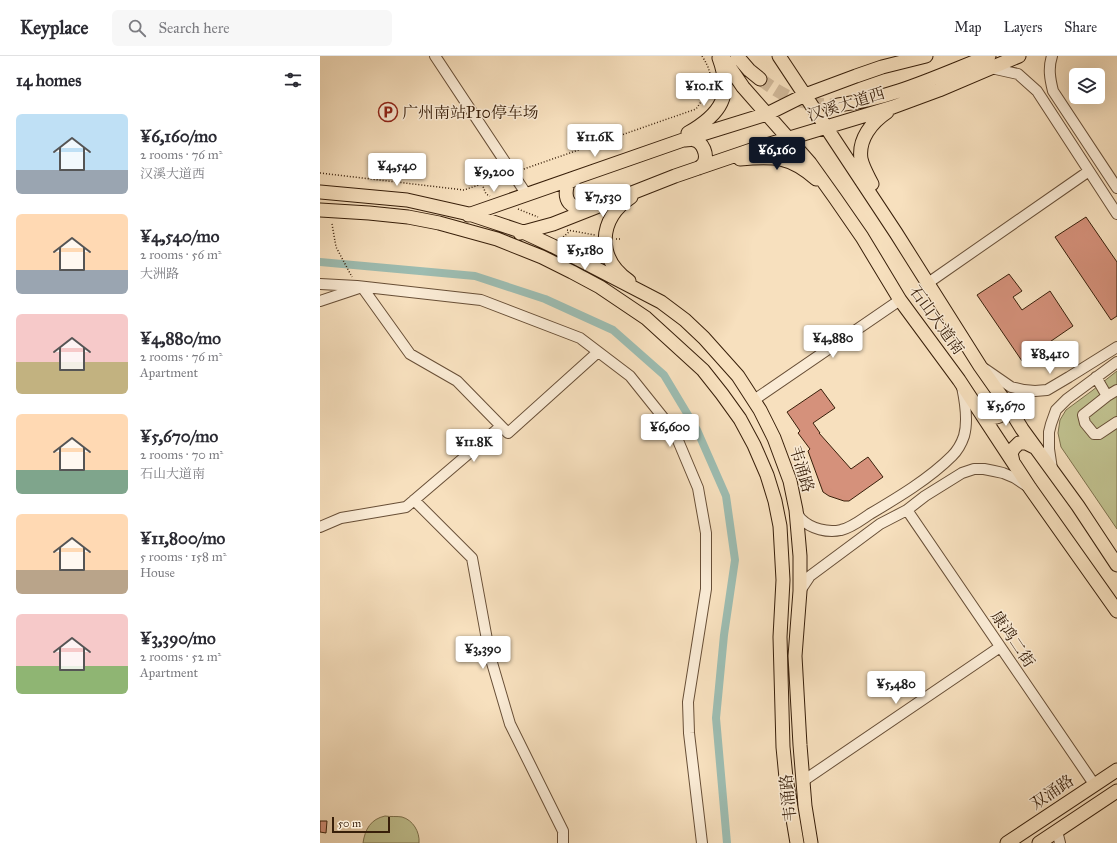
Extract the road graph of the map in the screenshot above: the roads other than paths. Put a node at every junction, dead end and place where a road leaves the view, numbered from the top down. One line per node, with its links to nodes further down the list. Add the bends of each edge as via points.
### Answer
1 (435, 56): 28 (street)
2 (718, 56): 20 (main road, via 725,88 720,105 710,119)
3 (722, 56): 16 (main road, 石山大道南, via 743,87)
4 (737, 56): 12 (main road)
5 (779, 56): 13 (main road, 石山大道南)
6 (909, 56): 11 (street)
7 (926, 56): 11 (main road, 汉溪大道西)
8 (1019, 56): 10 (main road, 汉溪大道西)
9 (1052, 56): 26 (street, via 1049,64 1053,91)
10 (990, 62): 14 (main road, via 870,100); 15 (main road, 汉溪大道西, via 939,90); 23 (street, via 1018,74 1037,90)
11 (882, 67): 13 (main road, 汉溪大道西)
12 (760, 79)
13 (805, 95): 16 (main road, 汉溪大道西); 17 (main road, 石山大道南)
14 (838, 105)
15 (894, 107): 17 (main road, 汉溪大道西); 36 (main road, via 880,116 867,131 863,140 861,159)
16 (767, 114): 18 (main road, 石山大道南); 19 (main road, 汉溪大道西)
17 (826, 128): 18 (main road, 汉溪大道西); 36 (main road, 石山大道南)
18 (789, 139): 21 (main road, 汉溪大道西); 29 (main road, 石山大道南)
19 (683, 140): 20 (main road, 汉溪大道西); 22 (main road, via 698,142 705,152 704,162)
20 (670, 145): 25 (main road, 汉溪大道西)
21 (713, 163): 22 (main road, 汉溪大道西); 29 (main road, via 754,158 788,161 804,169)
22 (700, 168): 24 (main road, 汉溪大道西)
23 (1089, 172): 33 (street); 39 (street)
24 (675, 176): 31 (main road, 汉溪大道西); 45 (main road, via 622,203 606,228 605,237 609,260 621,275)
25 (576, 178): 28 (main road, 汉溪大道西); 31 (main road, via 568,183 567,200 579,209)
26 (1117, 188)
27 (320, 192): 32 (main road, 韦涌路, via 407,200)
28 (527, 195): 32 (main road, 汉溪大道西)
29 (835, 198): 43 (main road, 石山大道南)
30 (320, 210): 34 (main road, 韦涌路, via 368,212)
31 (588, 210): 35 (main road, 汉溪大道西, via 553,224)
32 (469, 214): 34 (main road, 汉溪大道西); 35 (main road, 韦涌路)
33 (1117, 214)
34 (439, 223): 37 (main road, 韦涌路)
35 (523, 232): 37 (main road, 汉溪大道西); 38 (main road, 韦涌路)
36 (896, 233): 39 (main road, 石山大道南)
37 (497, 239): 42 (main road, 韦涌路, via 542,257)
38 (608, 275): 42 (main road, via 597,275 595,279); 45 (main road, 韦涌路)
39 (928, 283): 49 (main road, 石山大道南)
40 (320, 284): 41 (street)
41 (362, 287): 44 (street); 47 (street, via 481,300 580,338); 60 (street, via 410,354 457,381)
42 (600, 287): 84 (main road, 韦涌路, via 646,318 703,370 740,419 767,475 780,526 783,580 780,638 782,747)
43 (900, 300): 52 (main road, 石山大道南); 56 (street)
44 (320, 301)
45 (661, 302): 56 (main road, 韦涌路, via 704,338 738,376)
46 (1117, 347): 50 (street)
47 (598, 352): 60 (street, via 508,433); 83 (street, via 630,376 674,431 698,488 706,533 706,589 688,702 689,733)
48 (1117, 362): 51 (street)
49 (980, 366): 50 (street, via 1011,387 1035,391 1047,390); 57 (main road, 石山大道南)
50 (1084, 368): 53 (street, via 1079,380 1081,384)
51 (1096, 377): 53 (street); 55 (street)
52 (959, 380): 58 (main road, 石山大道南); 64 (street, via 966,414 964,436 952,456)
53 (1088, 385): 63 (street, via 1073,394 1053,417 1048,440)
54 (1117, 390): 55 (street)
55 (1108, 396): 59 (street, via 1083,415 1085,423 1094,434 1099,434)
56 (754, 400): 69 (main road, 韦涌路, via 774,438 790,481)
57 (1006, 403): 58 (main road, via 1003,414 998,417); 61 (main road, 石山大道南)
58 (983, 416): 62 (main road, 石山大道南)
59 (1117, 422)
60 (501, 426): 67 (street)
61 (1036, 448): 62 (main road, via 1019,443 1011,453); 63 (main road, 石山大道南)
62 (1013, 462): 65 (main road, 石山大道南)
63 (1052, 471): 73 (main road, 石山大道南)
64 (925, 478): 66 (street, via 936,474 940,478 936,486); 68 (street)
65 (1030, 488): 66 (street, via 1003,473 974,469 962,473); 75 (main road, 石山大道南)
66 (925, 496): 70 (street)
67 (414, 500): 72 (street, via 406,507 341,518); 82 (street, via 472,558 490,656 510,724 563,831)
68 (889, 503): 69 (street, via 851,526 830,531 807,524 800,519); 71 (street, via 873,520 874,524)
69 (796, 510): 74 (main road, 韦涌路)
70 (907, 510): 71 (street); 76 (street, 康鸿二街)
71 (880, 524): 74 (street, via 810,576)
72 (320, 527)
73 (1117, 565)
74 (800, 591): 78 (main road, 韦涌路, via 795,656)
75 (1117, 611)
76 (1000, 647): 78 (street); 79 (street, 康鸿二街)
77 (1117, 770): 79 (main road, 双涌路)
78 (803, 781): 85 (main road, 韦涌路)
79 (1094, 784): 86 (main road, 双涌路)
80 (1117, 791): 81 (main road)
81 (1058, 837): 87 (main road)
82 (563, 843)
83 (702, 843)
84 (797, 843)
85 (811, 843)
86 (1007, 843)
87 (1039, 843)

